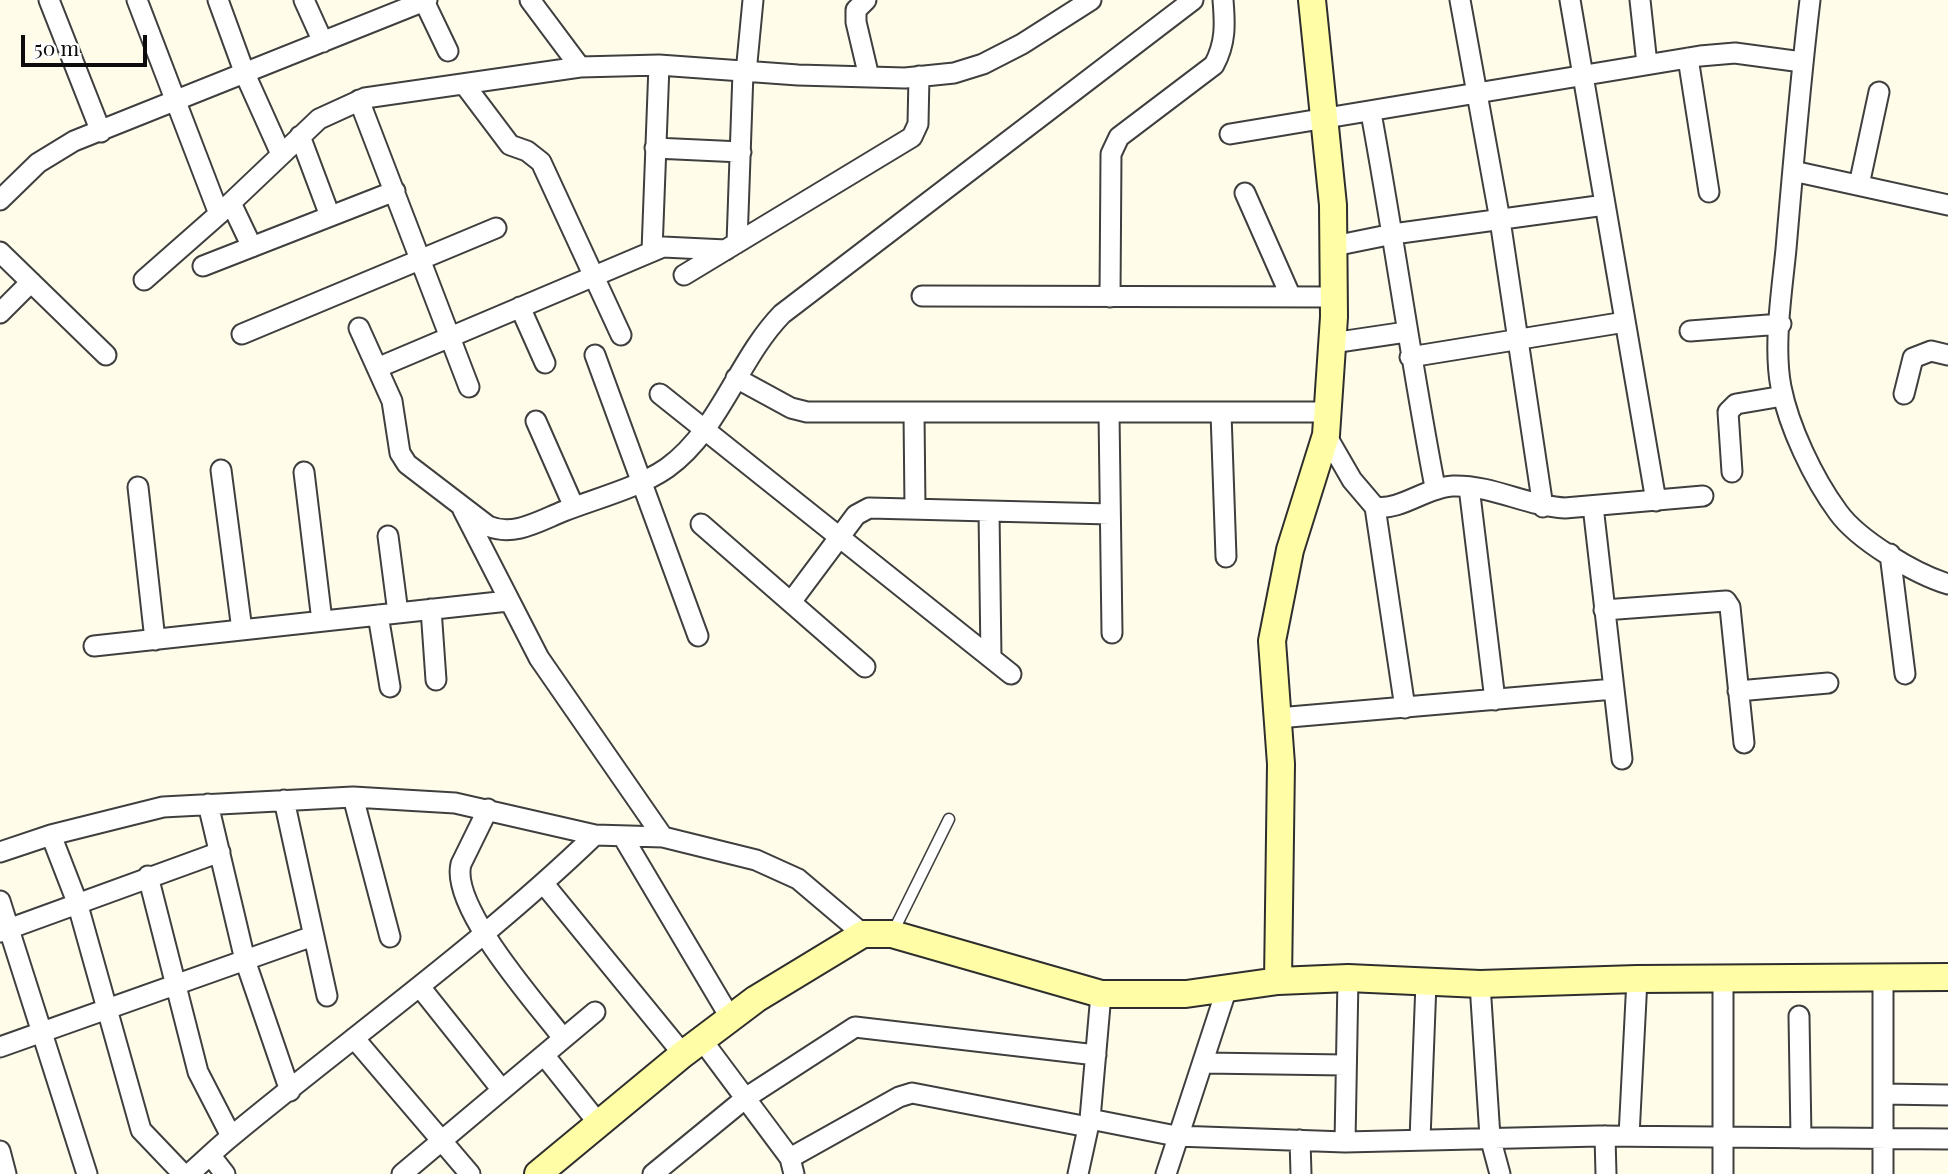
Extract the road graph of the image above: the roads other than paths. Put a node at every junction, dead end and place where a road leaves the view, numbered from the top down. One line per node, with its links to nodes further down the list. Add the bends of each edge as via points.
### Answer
1 (49, 0): 37 (street)
2 (137, 0): 34 (street)
3 (218, 0): 26 (street)
4 (304, 0): 18 (street)
5 (530, 0): 24 (street)
6 (752, 0): 25 (street)
7 (866, 0): 29 (street, via 856,10 856,22)
8 (1091, 0): 27 (street, via 983,64 954,73)
9 (1193, 0): 89 (street, via 782,314 766,330)
10 (1223, 0): 68 (street, via 1225,29 1214,65 1119,137 1111,154)
11 (1312, 0): 36 (street)
12 (1460, 0): 32 (street)
13 (1570, 0): 28 (street)
14 (1640, 0): 22 (street)
15 (1810, 0): 21 (street)
16 (425, 1): 17 (street); 19 (street)
17 (391, 7): 18 (street)
18 (323, 42): 26 (street)
19 (448, 51)
20 (1688, 58): 21 (street, via 1735,53); 22 (street); 46 (street)
21 (1802, 62): 43 (street)
22 (1647, 64): 28 (street)
23 (659, 65): 24 (street); 25 (street); 40 (street)
24 (580, 67): 30 (street)
25 (745, 72): 29 (street); 41 (street)
26 (245, 74): 34 (street); 42 (street)
27 (919, 76): 29 (street); 56 (street, via 918,124 912,137)
28 (1582, 76): 32 (street); 49 (street)
29 (869, 77)
30 (464, 84): 33 (street); 64 (street, via 510,145 527,150 541,162)
31 (1879, 92): 44 (street)
32 (1475, 96): 35 (street); 53 (street)
33 (359, 100): 39 (street, via 319,119); 45 (street)
34 (176, 102): 37 (street); 51 (street)
35 (1371, 113): 36 (street); 55 (street)
36 (1325, 120): 38 (street); 57 (street)
37 (101, 132): 48 (street, via 74,141 38,163)
38 (1230, 134)
39 (300, 135): 42 (street); 52 (street)
40 (655, 148): 41 (street); 59 (street)
41 (741, 152): 56 (street)
42 (281, 154): 51 (street)
43 (1793, 171): 44 (street); 74 (street)
44 (1859, 185): 50 (street)
45 (395, 191): 52 (street); 61 (street)
46 (1709, 192)
47 (1245, 193): 69 (street)
48 (0, 200)
49 (1605, 205): 53 (street); 73 (street)
50 (1948, 205)
51 (225, 209): 58 (street); 65 (street)
52 (330, 216): 58 (street)
53 (1500, 220): 55 (street); 81 (street)
54 (496, 228): 61 (street)
55 (1393, 234): 57 (street); 76 (street)
56 (732, 246): 59 (street, via 677,245); 63 (street)
57 (1334, 246): 70 (street)
58 (252, 247): 62 (street)
59 (652, 251): 64 (street)
60 (0, 252): 66 (street)
61 (421, 258): 78 (street); 80 (street)
62 (203, 266)
63 (684, 275)
64 (593, 276): 71 (street); 79 (street)
65 (144, 280)
66 (31, 282): 72 (street); 83 (street)
67 (922, 296): 68 (street)
68 (1110, 297): 69 (street)
69 (1291, 297): 70 (street)
70 (1334, 297): 82 (street)
71 (520, 307): 80 (street); 87 (street)
72 (0, 313)
73 (1625, 322): 81 (street); 108 (street)
74 (1781, 324): 77 (street); 93 (street)
75 (359, 328): 88 (street)
76 (1406, 331): 82 (street); 86 (street)
77 (1690, 331)
78 (242, 334)
79 (621, 335)
80 (452, 336): 88 (street); 90 (street)
81 (1518, 341): 86 (street); 113 (street)
82 (1332, 343): 98 (street)
83 (106, 355)
84 (596, 355): 103 (street)
85 (1948, 355): 92 (street, via 1931,351 1913,359)
86 (1409, 357): 105 (street)
87 (545, 363)
88 (377, 368): 110 (street, via 395,414 400,453 407,464)
89 (736, 378): 96 (street, via 807,412); 99 (street)
90 (469, 387)
91 (660, 394): 99 (street)
92 (1903, 394)
93 (1783, 396): 102 (street, via 1735,404 1728,412); 120 (street, via 1800,443 1838,513)
94 (1109, 413): 95 (street); 96 (street); 116 (street)
95 (1221, 413): 98 (street); 121 (street)
96 (914, 414): 114 (street)
97 (536, 421): 111 (street)
98 (1327, 424): 112 (street, via 1352,480); 145 (street, via 1290,550 1272,641)
99 (705, 428): 103 (street, via 669,467); 119 (street)
100 (221, 470): 129 (street)
101 (304, 472): 128 (street)
102 (1732, 472)
103 (641, 481): 111 (street); 131 (street)
104 (138, 487): 132 (street)
105 (1435, 487): 106 (street); 112 (street)
106 (1469, 487): 113 (street, via 1488,488); 143 (street)
107 (1703, 496): 108 (street)
108 (1656, 501): 109 (street)
109 (1593, 506): 113 (street); 126 (street)
110 (461, 507): 111 (street, via 502,532); 123 (street)
111 (574, 507)
112 (1375, 507): 144 (street)
113 (1543, 507)
114 (915, 508): 115 (street); 119 (street, via 869,508 856,515)
115 (989, 511): 116 (street); 134 (street)
116 (1110, 514): 130 (street)
117 (701, 524): 124 (street)
118 (388, 536): 127 (street)
119 (840, 537): 124 (street); 134 (street)
120 (1890, 554): 122 (street); 137 (street)
121 (1226, 557)
122 (1948, 584)
123 (508, 601): 125 (street); 156 (street, via 539,658)
124 (791, 602): 135 (street)
125 (431, 610): 127 (street); 138 (street)
126 (1604, 610): 141 (street); 142 (street, via 1726,601)
127 (388, 614): 128 (street); 140 (street)
128 (322, 621): 129 (street)
129 (242, 630): 132 (street)
130 (1112, 633)
131 (698, 636)
132 (155, 640): 133 (street)
133 (94, 646)
134 (991, 658): 136 (street)
135 (865, 667)
136 (1011, 674)
137 (1905, 674)
138 (436, 680)
139 (1828, 682): 142 (street)
140 (390, 687)
141 (1614, 689): 143 (street); 147 (street)
142 (1738, 691): 146 (street)
143 (1495, 700): 144 (street)
144 (1405, 708): 145 (street)
145 (1278, 718): 175 (street)
146 (1744, 743)
147 (1622, 759)
148 (353, 797): 149 (street); 151 (street); 168 (street)
149 (284, 800): 150 (street); 167 (street)
150 (208, 804): 153 (street, via 130,814); 158 (street)
151 (488, 809): 154 (street); 164 (street, via 459,872 463,892)
152 (949, 818): 166 (lane)
153 (51, 835): 157 (street); 162 (street)
154 (595, 835): 155 (street); 160 (street)
155 (623, 837): 156 (street); 186 (street)
156 (663, 837): 165 (street, via 775,866 798,879)
157 (0, 852)
158 (220, 852): 159 (street); 169 (street)
159 (148, 876): 162 (street); 178 (street)
160 (544, 884): 164 (street); 191 (street)
161 (0, 901): 163 (street)
162 (77, 902): 163 (street); 183 (street)
163 (4, 930): 187 (street)
164 (484, 934): 179 (street); 189 (street)
165 (863, 934): 166 (street); 186 (street)
166 (892, 934): 181 (street)
167 (313, 936): 169 (street); 182 (street)
168 (390, 937)
169 (245, 960): 178 (street); 197 (street)
170 (1882, 977): 171 (street); 174 (street); 198 (street)
171 (1948, 977)
172 (1348, 978): 175 (street); 176 (street); 195 (street)
173 (1637, 979): 174 (street); 177 (street); 206 (street)
174 (1723, 979): 208 (street)
175 (1278, 981): 180 (street)
176 (1426, 983): 177 (street); 210 (street)
177 (1480, 984): 207 (street)
178 (176, 986): 183 (street); 203 (street, via 198,1072)
179 (421, 987): 188 (street); 196 (street)
180 (1227, 988): 181 (street, via 1186,994); 194 (street)
181 (1101, 994): 193 (street)
182 (327, 996)
183 (106, 1009): 187 (street); 221 (street, via 141,1130)
184 (594, 1012): 189 (street)
185 (1799, 1016): 209 (street)
186 (731, 1019): 191 (street)
187 (40, 1032): 190 (street); 220 (street)
188 (354, 1038): 197 (street); 214 (street)
189 (563, 1038): 192 (street)
190 (0, 1047)
191 (693, 1047): 200 (street); 202 (street)
192 (544, 1055): 196 (street); 202 (street)
193 (1096, 1055): 200 (street, via 855,1027); 201 (street)
194 (1204, 1063): 195 (street); 204 (street)
195 (1345, 1065): 215 (street)
196 (502, 1090): 214 (street)
197 (290, 1091): 203 (street)
198 (1882, 1094): 199 (street); 211 (street)
199 (1948, 1095)
200 (747, 1097): 218 (street); 227 (street)
201 (1089, 1123): 204 (street); 218 (street, via 912,1093); 228 (street)
202 (599, 1124): 226 (street)
203 (231, 1136): 217 (street)
204 (1176, 1136): 213 (street); 229 (street)
205 (1605, 1136): 206 (street); 207 (street); 232 (street)
206 (1629, 1136): 208 (street)
207 (1490, 1137): 210 (street); 231 (street)
208 (1723, 1137): 209 (street); 233 (street)
209 (1801, 1138): 211 (street)
210 (1420, 1139): 215 (street)
211 (1883, 1139): 212 (street); 234 (street)
212 (1948, 1139)
213 (1300, 1140): 215 (street); 230 (street)
214 (441, 1142): 224 (street); 225 (street)
215 (1345, 1142)
216 (0, 1152): 219 (street)
217 (211, 1156): 222 (street); 223 (street)
218 (792, 1166)
219 (6, 1174)
220 (87, 1174)
221 (183, 1174)
222 (189, 1174)
223 (225, 1174)
224 (402, 1174)
225 (470, 1174)
226 (538, 1174)
227 (653, 1174)
228 (1078, 1174)
229 (1166, 1174)
230 (1301, 1174)
231 (1500, 1174)
232 (1606, 1174)
233 (1723, 1174)
234 (1883, 1174)

